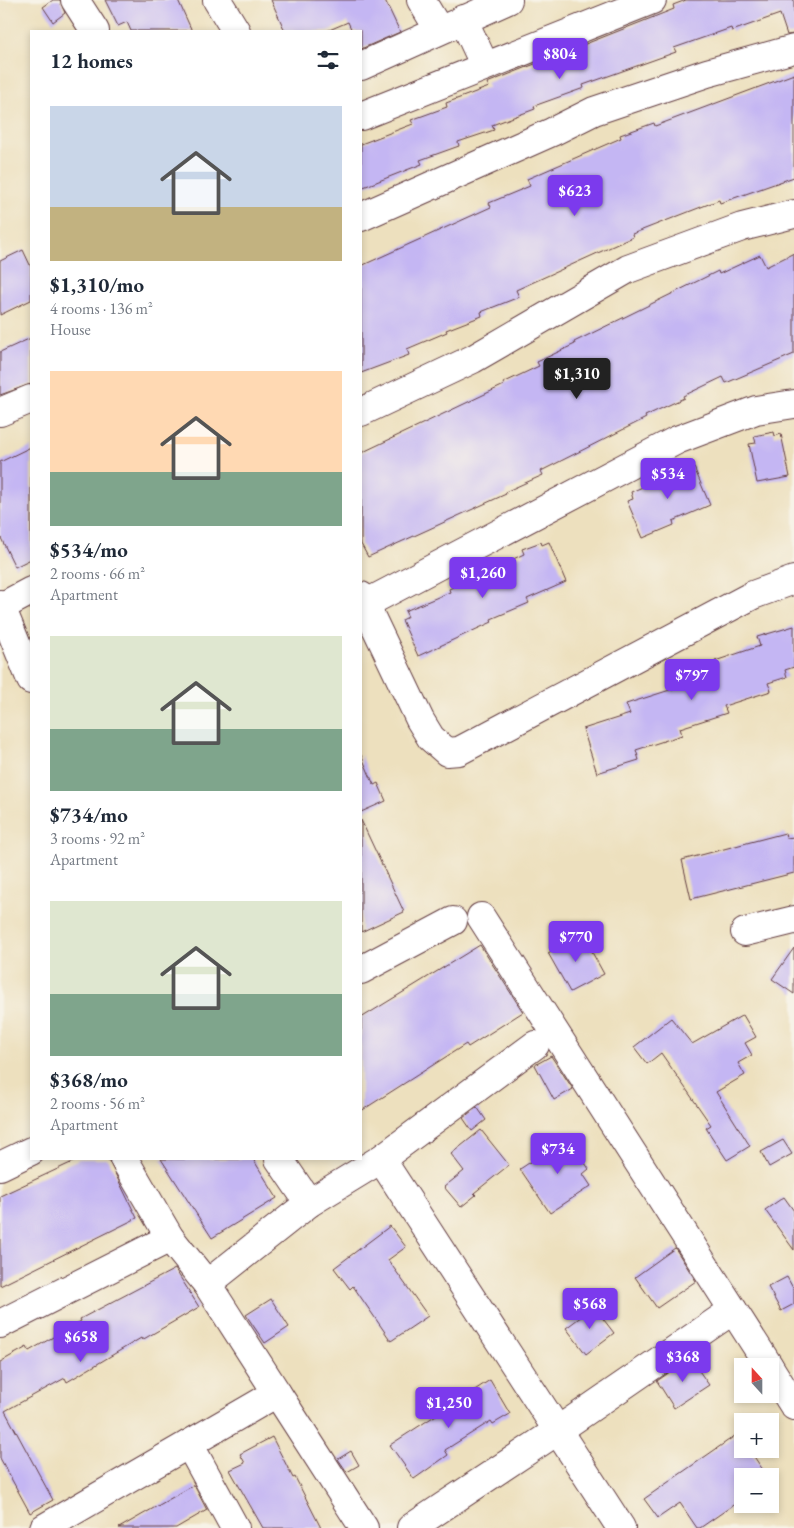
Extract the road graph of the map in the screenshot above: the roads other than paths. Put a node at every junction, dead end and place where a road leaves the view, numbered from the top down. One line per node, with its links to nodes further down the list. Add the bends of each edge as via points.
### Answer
1 (75, 0): 7 (street)
2 (218, 0): 8 (street)
3 (421, 0): 9 (street)
4 (508, 0): 6 (street)
5 (652, 0): 12 (street)
6 (463, 19): 9 (street); 12 (street)
7 (94, 30)
8 (235, 30)
9 (439, 30): 11 (street)
10 (794, 49): 15 (street, via 707,73 594,111)
11 (362, 66)
12 (485, 66): 13 (street)
13 (362, 116)
14 (794, 214): 19 (street, via 742,227 628,269 473,359)
15 (362, 217)
16 (30, 399): 18 (street)
17 (794, 404): 22 (street, via 749,412 677,440)
18 (0, 412)
19 (362, 412)
20 (794, 580): 22 (street, via 753,595 459,751 447,752 431,738 420,720)
21 (30, 591): 23 (street)
22 (363, 600)
23 (0, 605): 24 (street)
24 (30, 678)
25 (481, 917): 39 (street)
26 (794, 920): 28 (street)
27 (453, 922): 29 (street)
28 (745, 932)
29 (362, 969)
30 (534, 1045): 32 (street)
31 (30, 1151): 35 (street)
32 (381, 1159): 36 (street); 45 (street)
33 (125, 1160): 37 (street)
34 (279, 1160): 36 (street)
35 (0, 1166)
36 (309, 1203): 38 (street)
37 (170, 1238): 38 (street); 40 (street)
38 (207, 1284): 43 (street)
39 (733, 1310): 41 (street); 45 (street)
40 (0, 1324)
41 (763, 1358)
42 (779, 1383): 44 (street)
43 (277, 1393): 46 (street); 49 (street)
44 (794, 1406)
45 (557, 1431): 50 (street); 51 (street)
46 (189, 1444): 47 (street); 48 (street)
47 (44, 1528)
48 (235, 1528)
49 (364, 1528)
50 (410, 1528)
51 (620, 1528)

